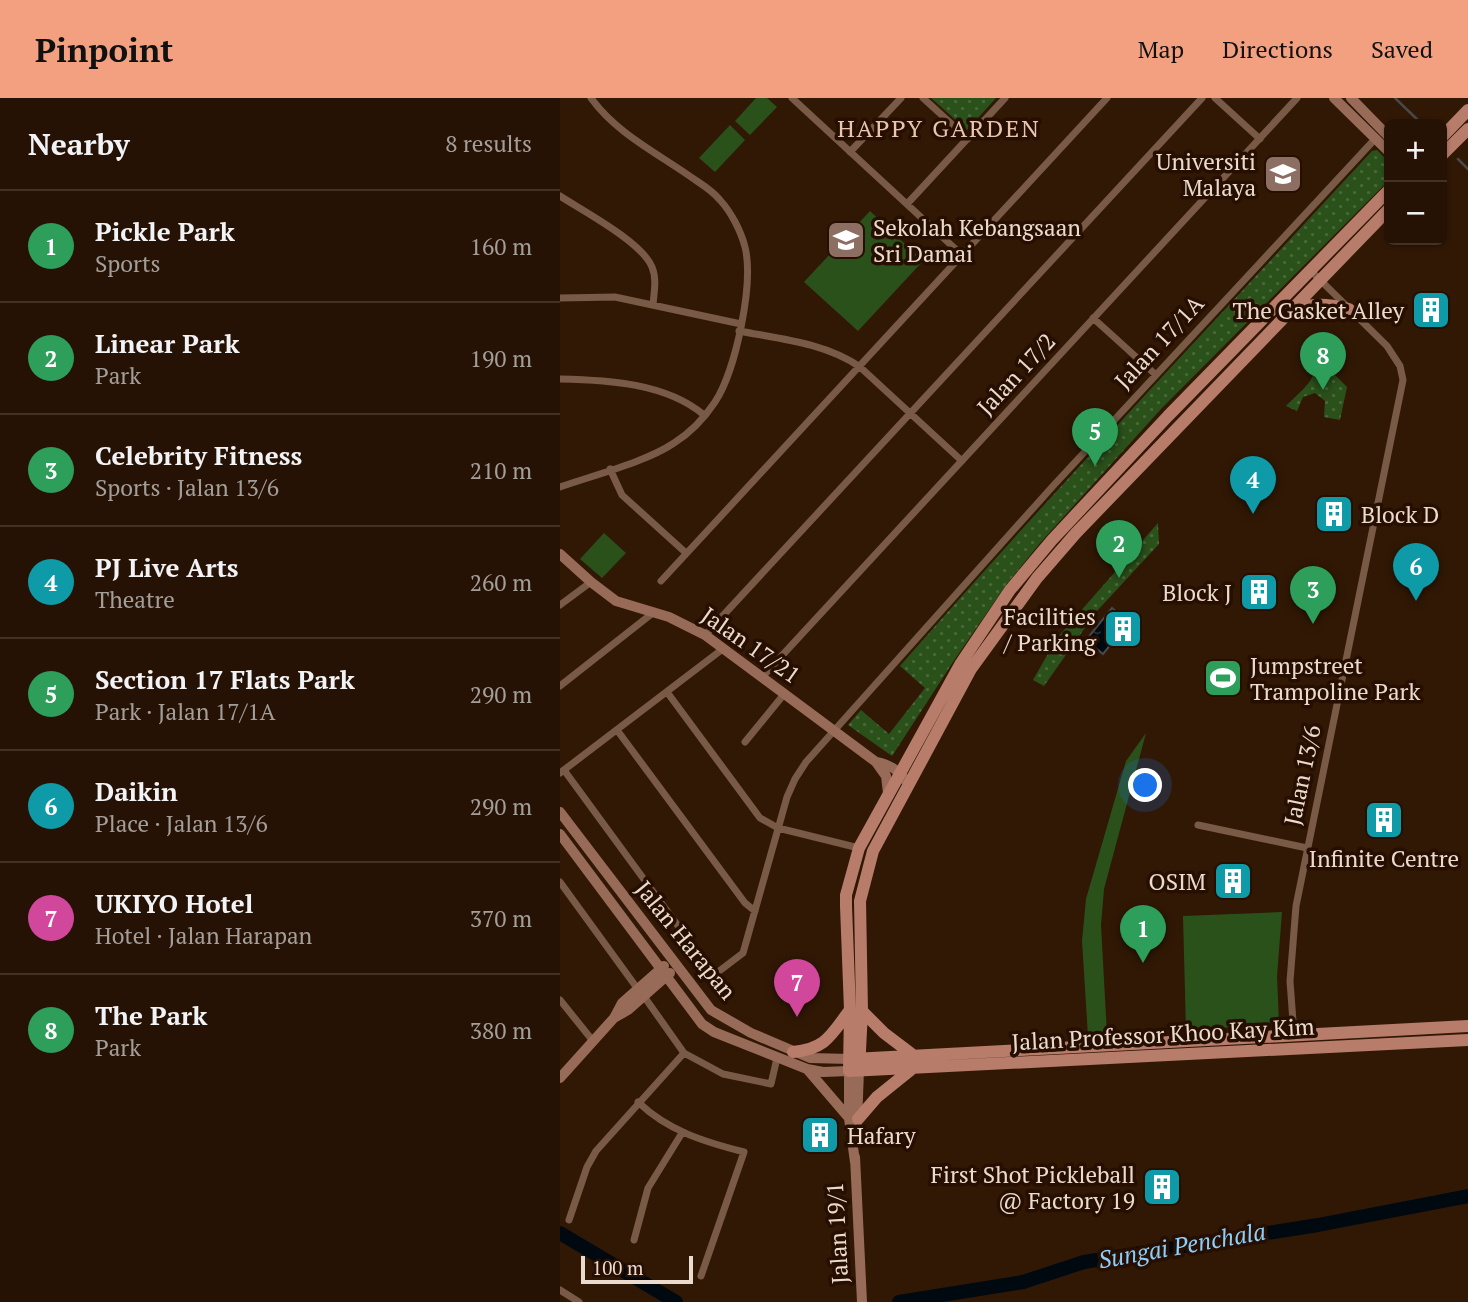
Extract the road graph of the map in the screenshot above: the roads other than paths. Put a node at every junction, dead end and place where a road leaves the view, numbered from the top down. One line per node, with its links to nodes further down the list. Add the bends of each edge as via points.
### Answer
1 (591, 98): 34 (street, via 612,122 711,191 725,207 745,246 747,289)
2 (901, 98): 21 (street)
3 (923, 98): 16 (street)
4 (1005, 98): 16 (street)
5 (1107, 98): 26 (street)
6 (1202, 98): 38 (street)
7 (1215, 98): 17 (street)
8 (1297, 98): 17 (street, Jalan 17/2)
9 (1334, 98): 18 (main road)
10 (1351, 98): 14 (main road)
11 (794, 99): 21 (street)
12 (1468, 110): 15 (main road)
13 (1468, 129): 20 (main road)
14 (1384, 131)
15 (1447, 131)
16 (968, 139): 24 (street)
17 (1259, 139): 33 (street, Jalan 17/2)
18 (1375, 139): 19 (main road); 36 (street, Jalan 17/1A)
19 (1384, 147)
20 (1447, 150)
21 (850, 152): 24 (street)
22 (1384, 195): 27 (main road)
23 (560, 196): 30 (street, via 646,256 653,269)
24 (907, 204): 26 (street)
25 (1384, 214): 28 (main road)
26 (963, 256): 35 (street)
27 (1310, 270): 28 (street, Jalan 13/6); 60 (main road, via 1018,580 961,663)
28 (1320, 280): 31 (street, Jalan 13/6); 32 (main road)
29 (560, 298): 30 (street, via 615,297)
30 (653, 305): 34 (street)
31 (1349, 309): 32 (main road, via 1312,304); 68 (street, Jalan 13/6, via 1395,357 1403,380)
32 (1289, 312): 62 (main road, via 1037,578 971,669)
33 (1093, 318): 36 (street); 40 (street, Jalan 17/2)
34 (740, 327): 35 (street, via 816,346); 39 (street, via 724,384)
35 (860, 367): 38 (street); 43 (street)
36 (1156, 374): 56 (street, Jalan 17/1A)
37 (560, 379): 39 (street, via 648,389 680,399)
38 (911, 414): 40 (street); 49 (street)
39 (704, 415): 41 (street, via 672,444)
40 (962, 461): 51 (street, Jalan 17/2)
41 (610, 469): 42 (street); 43 (street, via 622,495)
42 (560, 487)
43 (686, 553): 45 (street)
44 (560, 554): 46 (main road, Jalan 17/21)
45 (661, 581)
46 (591, 582): 47 (street); 48 (main road, Jalan 17/21, via 616,601)
47 (560, 605)
48 (654, 612): 49 (main road, Jalan 17/21); 52 (street)
49 (705, 635): 50 (main road, Jalan 17/21)
50 (724, 649): 51 (main road, Jalan 17/21); 53 (street)
51 (763, 676): 54 (main road, Jalan 17/21)
52 (560, 686)
53 (667, 692): 55 (street); 65 (street, via 760,818)
54 (785, 693): 56 (main road, Jalan 17/21); 57 (street)
55 (617, 730): 59 (street); 70 (street)
56 (834, 731): 58 (main road, Jalan 17/21); 65 (street, Jalan 17/1A, via 795,779)
57 (746, 742)
58 (876, 762): 60 (main road, Jalan 17/21); 61 (main road, via 886,776)
59 (562, 772): 70 (street, Jalan 17/1A, via 714,975 743,953)
60 (900, 773): 61 (main road); 62 (main road, via 905,778)
61 (888, 793): 67 (main road)
62 (902, 797): 75 (main road, via 873,851 860,901)
63 (560, 812): 71 (main road, Jalan Harapan)
64 (1198, 825): 68 (street)
65 (778, 828): 67 (street); 70 (street, Jalan 17/1A)
66 (560, 834): 72 (main road, Jalan Harapan)
67 (859, 848): 75 (main road, via 846,895)
68 (1307, 848): 77 (street, Jalan 13/6, via 1292,940)
69 (560, 882): 73 (street)
70 (755, 911)
71 (675, 964): 72 (main road); 81 (main road, Jalan Harapan, via 710,1010)
72 (663, 973): 73 (main road); 82 (main road, Jalan Harapan, via 702,1024)
73 (640, 992): 79 (main road, via 628,1010 614,1017); 80 (street)
74 (560, 1000): 79 (street)
75 (856, 1010): 81 (main road, via 819,1046); 83 (main road); 84 (main road)
76 (1468, 1026): 77 (main road, Jalan Professor Khoo Kay Kim)
77 (1294, 1035): 83 (main road, Jalan Professor Khoo Kay Kim)
78 (1468, 1040): 83 (main road, Jalan Professor Khoo Kay Kim)
79 (593, 1041): 86 (main road)
80 (684, 1052): 82 (street, via 723,1074 771,1084); 87 (street)
81 (793, 1052): 84 (main road, Jalan Harapan)
82 (777, 1058): 85 (main road, Jalan Harapan)
83 (913, 1061): 84 (main road, Jalan Professor Khoo Kay Kim); 88 (main road)
84 (855, 1064): 85 (main road, Jalan Harapan, via 823,1072); 88 (main road, Jalan 19/1)
85 (807, 1069): 88 (main road)
86 (560, 1078)
87 (638, 1102): 89 (street); 90 (street, via 596,1151)
88 (853, 1119): 95 (main road, Jalan 19/1)
89 (682, 1133): 91 (street, via 648,1188); 92 (street, via 744,1152)
90 (569, 1220)
91 (634, 1240)
92 (701, 1276)
93 (560, 1290): 94 (street)
94 (579, 1302)
95 (862, 1302)

